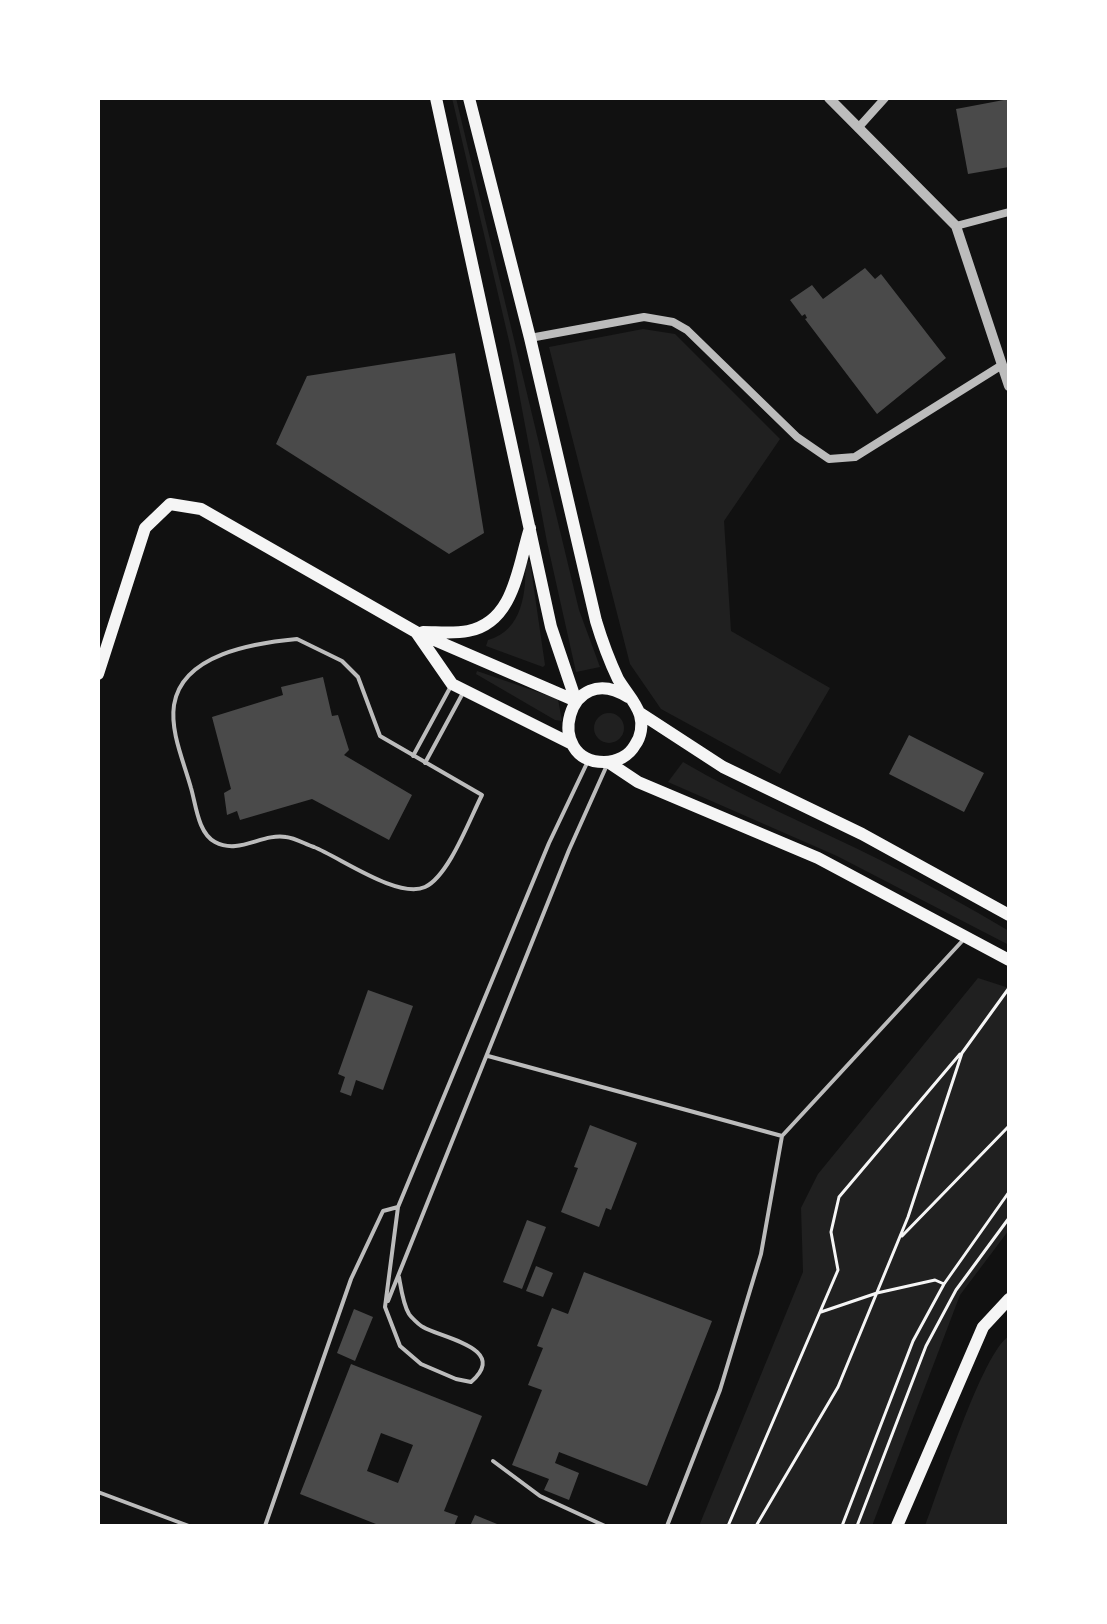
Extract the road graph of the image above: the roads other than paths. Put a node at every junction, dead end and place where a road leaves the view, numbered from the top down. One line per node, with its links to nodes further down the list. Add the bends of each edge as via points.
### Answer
1 (436, 98): 11 (main road)
2 (469, 98): 8 (main road)
3 (829, 98): 5 (street)
4 (885, 98): 5 (street)
5 (858, 128): 7 (street)
6 (1009, 212): 7 (street)
7 (956, 226): 9 (street)
8 (530, 338): 9 (street, via 644,317 673,322 797,437 829,459 855,457); 16 (main road, via 596,621)
9 (1002, 365): 10 (street)
10 (1009, 386)
11 (531, 526): 12 (main road, via 512,592 496,617 468,631); 17 (main road, via 551,627)
12 (416, 632): 13 (main road, via 201,509 170,504 145,528); 14 (main road); 17 (main road)
13 (98, 674)
14 (452, 684): 15 (main road); 20 (lane)
15 (465, 690): 19 (main road); 23 (lane)
16 (628, 697): 17 (main road, via 605,688); 18 (main road)
17 (576, 701): 19 (main road, via 568,721)
18 (640, 713): 22 (main road, via 635,746); 24 (main road, via 723,767 862,834)
19 (572, 744): 21 (main road)
20 (413, 756): 23 (lane); 23 (lane, via 380,736 358,677 342,661 297,639 216,657 194,668 180,684 174,707 175,731 202,828 213,842 234,847 284,836 413,891 439,877 482,795)
21 (589, 759): 22 (main road); 29 (lane)
22 (608, 762): 25 (main road, via 638,782 818,858); 27 (lane)
23 (425, 763)
24 (1009, 915)
25 (967, 935): 26 (main road); 28 (lane)
26 (1009, 960)
27 (487, 1056): 28 (lane); 30 (lane)
28 (782, 1136): 38 (lane, via 761,1254 720,1390)
29 (398, 1207): 32 (lane); 36 (lane, via 383,1211 351,1279)
30 (399, 1277): 32 (lane); 32 (lane, via 408,1313 423,1327 477,1352 483,1363 480,1374 471,1382 421,1364 400,1346)
31 (1009, 1299): 39 (main road, via 983,1327)
32 (385, 1307)
33 (493, 1461): 37 (lane, via 540,1496)
34 (98, 1492): 35 (lane)
35 (189, 1526)
36 (265, 1526)
37 (605, 1526)
38 (667, 1526)
39 (897, 1526)

